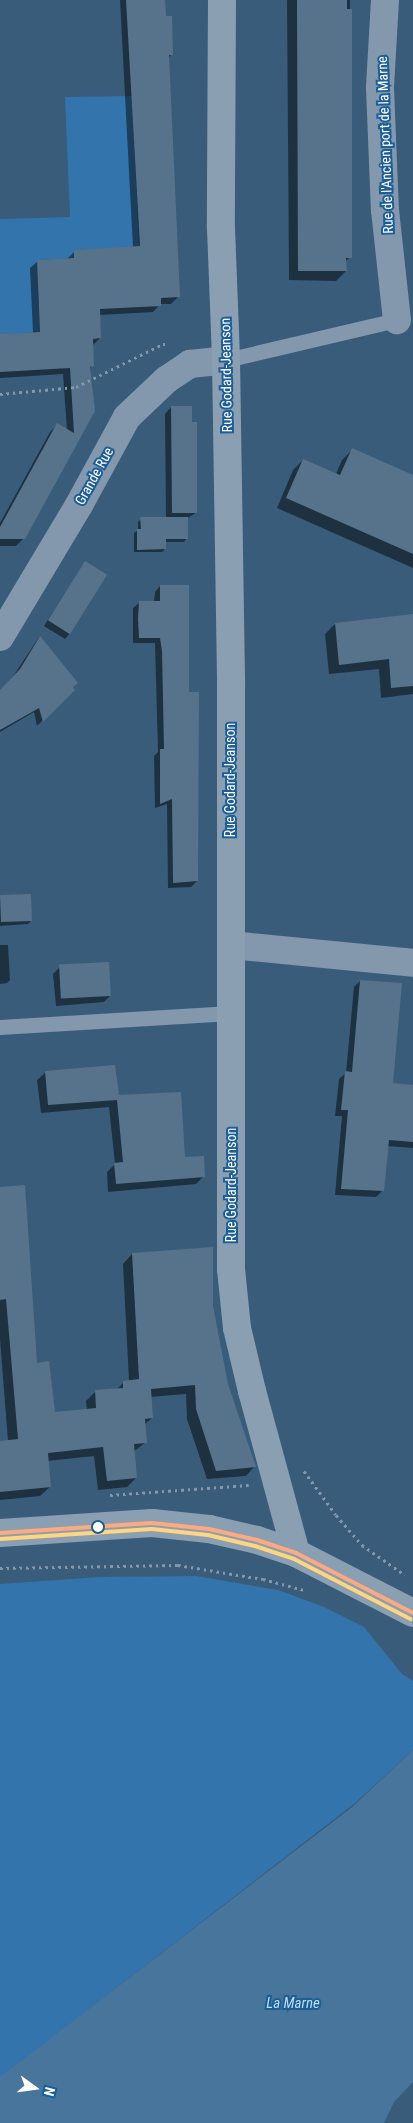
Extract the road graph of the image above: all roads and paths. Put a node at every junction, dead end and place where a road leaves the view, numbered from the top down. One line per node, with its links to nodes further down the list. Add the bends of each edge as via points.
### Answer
1 (222, 0): 6 (street, Rue Godard-Jeanson, via 221,228)
2 (385, 0): 4 (street, Rue de l'Ancien port de la Marne)
3 (397, 0): 4 (street)
4 (383, 30): 5 (street, Rue de l'Ancien port de la Marne, via 380,88 385,210)
5 (398, 320): 6 (lane)
6 (226, 360): 7 (street, Grande Rue); 10 (street, Rue Godard-Jeanson)
7 (190, 364): 8 (path, via 188,345 163,344 76,387); 9 (street, Grande Rue, via 166,380 127,417)
8 (0, 394)
9 (0, 637)
10 (231, 945): 11 (street); 12 (street, Rue Godard-Jeanson)
11 (413, 963)
12 (231, 1014): 13 (lane); 14 (street, Rue Godard-Jeanson, via 231,1269 237,1328)
13 (0, 1027)
14 (273, 1474): 15 (path, via 249,1485); 17 (street, Rue Godard-Jeanson); 19 (path, via 301,1467 362,1545)
15 (109, 1496)
16 (0, 1533): 17 (street, via 152,1523 209,1529)
17 (296, 1553): 21 (street)
18 (0, 1568): 20 (path, via 178,1565 264,1579)
19 (407, 1577)
20 (309, 1592)
21 (413, 1613)

